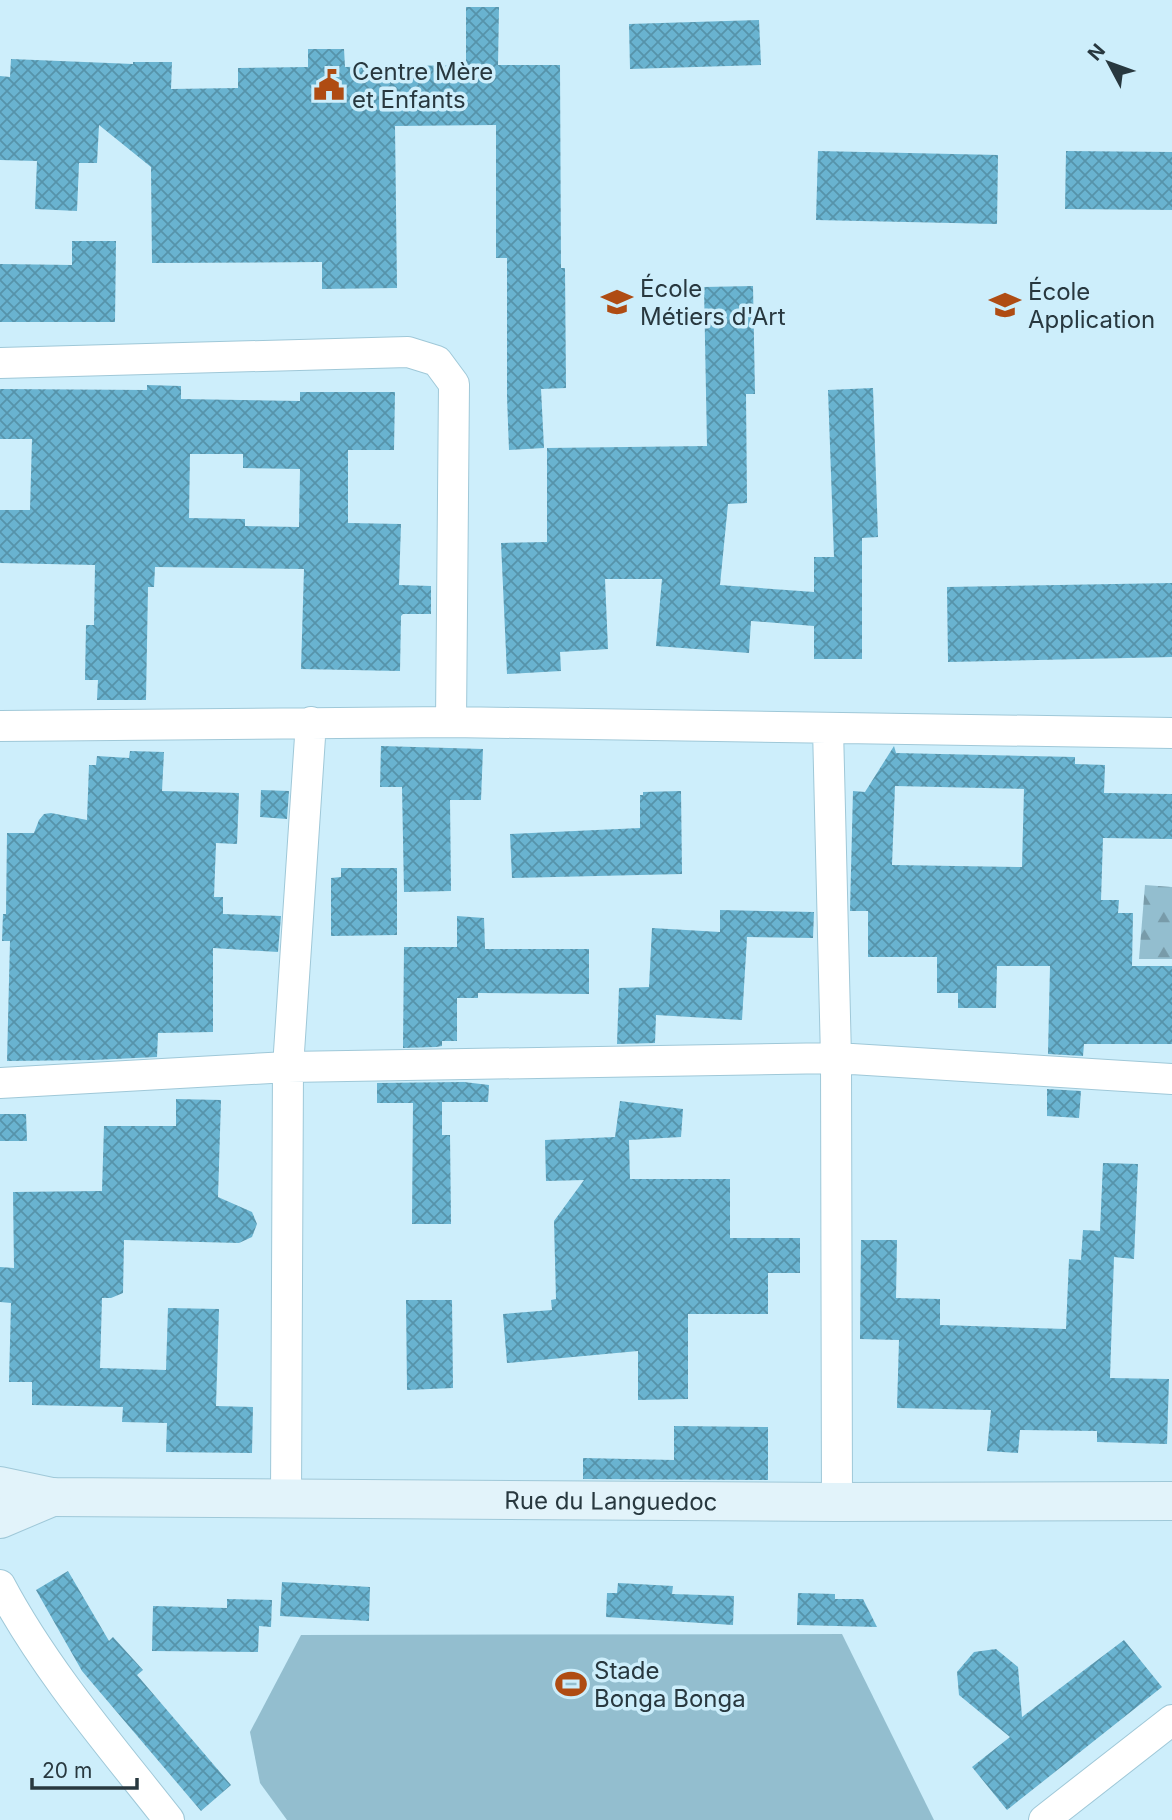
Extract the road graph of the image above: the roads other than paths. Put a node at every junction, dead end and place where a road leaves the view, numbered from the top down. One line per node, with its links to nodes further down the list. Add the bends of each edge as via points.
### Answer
1 (0, 363): 3 (street, via 408,352 437,362 454,384)
2 (311, 722): 3 (street); 4 (street); 8 (street)
3 (451, 722): 5 (street)
4 (0, 726)
5 (828, 728): 6 (street); 7 (street)
6 (1172, 733)
7 (836, 1058): 8 (street); 9 (street); 15 (street)
8 (288, 1067): 10 (street); 13 (street)
9 (1172, 1079)
10 (0, 1083)
11 (0, 1486): 12 (street)
12 (52, 1497): 13 (street, Rue du Languedoc); 16 (street)
13 (286, 1497): 15 (street, Rue du Languedoc)
14 (1172, 1501): 15 (street, Rue du Languedoc)
15 (837, 1502)
16 (0, 1520)
17 (0, 1585): 19 (street, via 21,1624)
18 (1172, 1720): 20 (street)
19 (169, 1820)
20 (1044, 1820)

